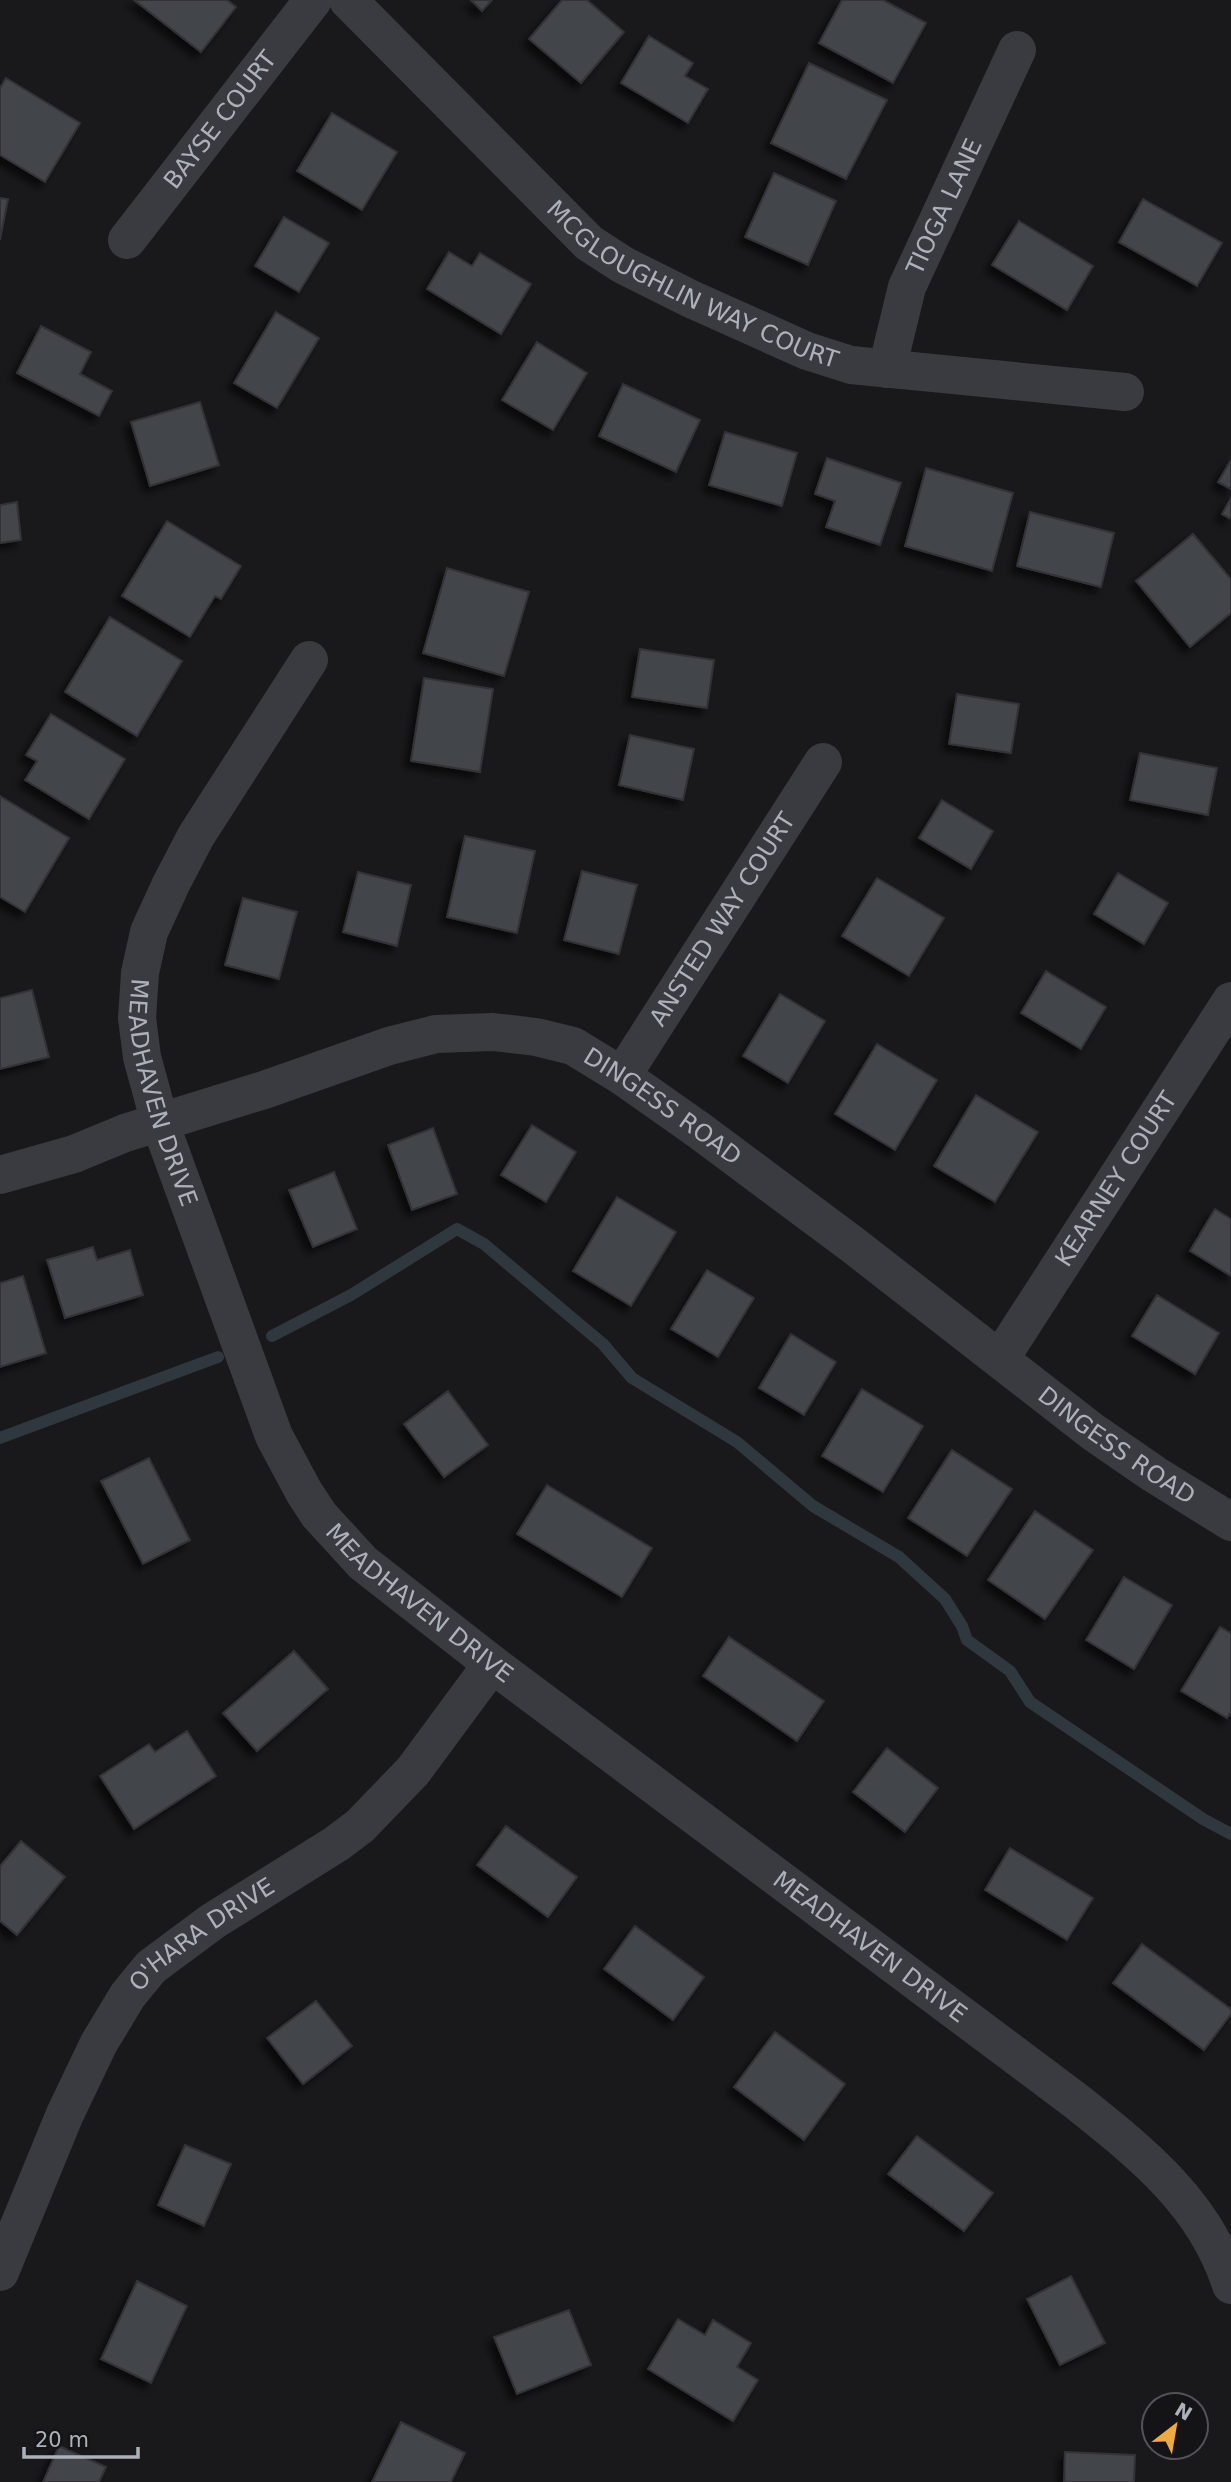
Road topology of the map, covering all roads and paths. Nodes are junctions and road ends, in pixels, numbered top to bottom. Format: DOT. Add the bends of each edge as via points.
graph roads {
  1 [pos="313,0"];
  2 [pos="348,0"];
  3 [pos="1017,50"];
  4 [pos="127,240"];
  5 [pos="887,369"];
  6 [pos="1125,392"];
  7 [pos="309,660"];
  8 [pos="823,762"];
  9 [pos="1231,1001"];
  10 [pos="622,1076"];
  11 [pos="160,1123"];
  12 [pos="0,1175"];
  13 [pos="1000,1359"];
  14 [pos="1231,1522"];
  15 [pos="492,1664"];
  16 [pos="0,2272"];
  17 [pos="1231,2285"];
  1 -- 4 [label="street, BAYSE COURT"];
  2 -- 5 [label="street, MCGLOUGHLIN WAY COURT" via="589,243 634,271 807,351 851,365"];
  3 -- 5 [label="street, TIOGA LANE" via="907,287"];
  5 -- 6 [label="street, MCGLOUGHLIN WAY COURT"];
  7 -- 11 [label="street, MEADHAVEN DRIVE" via="196,836 149,932 137,1018"];
  8 -- 10 [label="street, ANSTED WAY COURT"];
  9 -- 13 [label="street, KEARNEY COURT"];
  10 -- 11 [label="street, DINGESS ROAD" via="573,1046 536,1037 493,1032 436,1034"];
  10 -- 13 [label="street, DINGESS ROAD" via="700,1130"];
  11 -- 12 [label="street, DINGESS ROAD"];
  11 -- 15 [label="street, MEADHAVEN DRIVE" via="274,1436 304,1492 319,1516 363,1563"];
  13 -- 14 [label="street, DINGESS ROAD" via="1093,1432"];
  15 -- 16 [label="street, O'HARA DRIVE" via="413,1770 360,1826 213,1921 151,1967 128,1995 65,2114"];
  15 -- 17 [label="street, MEADHAVEN DRIVE" via="1141,2153 1176,2187 1203,2223"];
}
